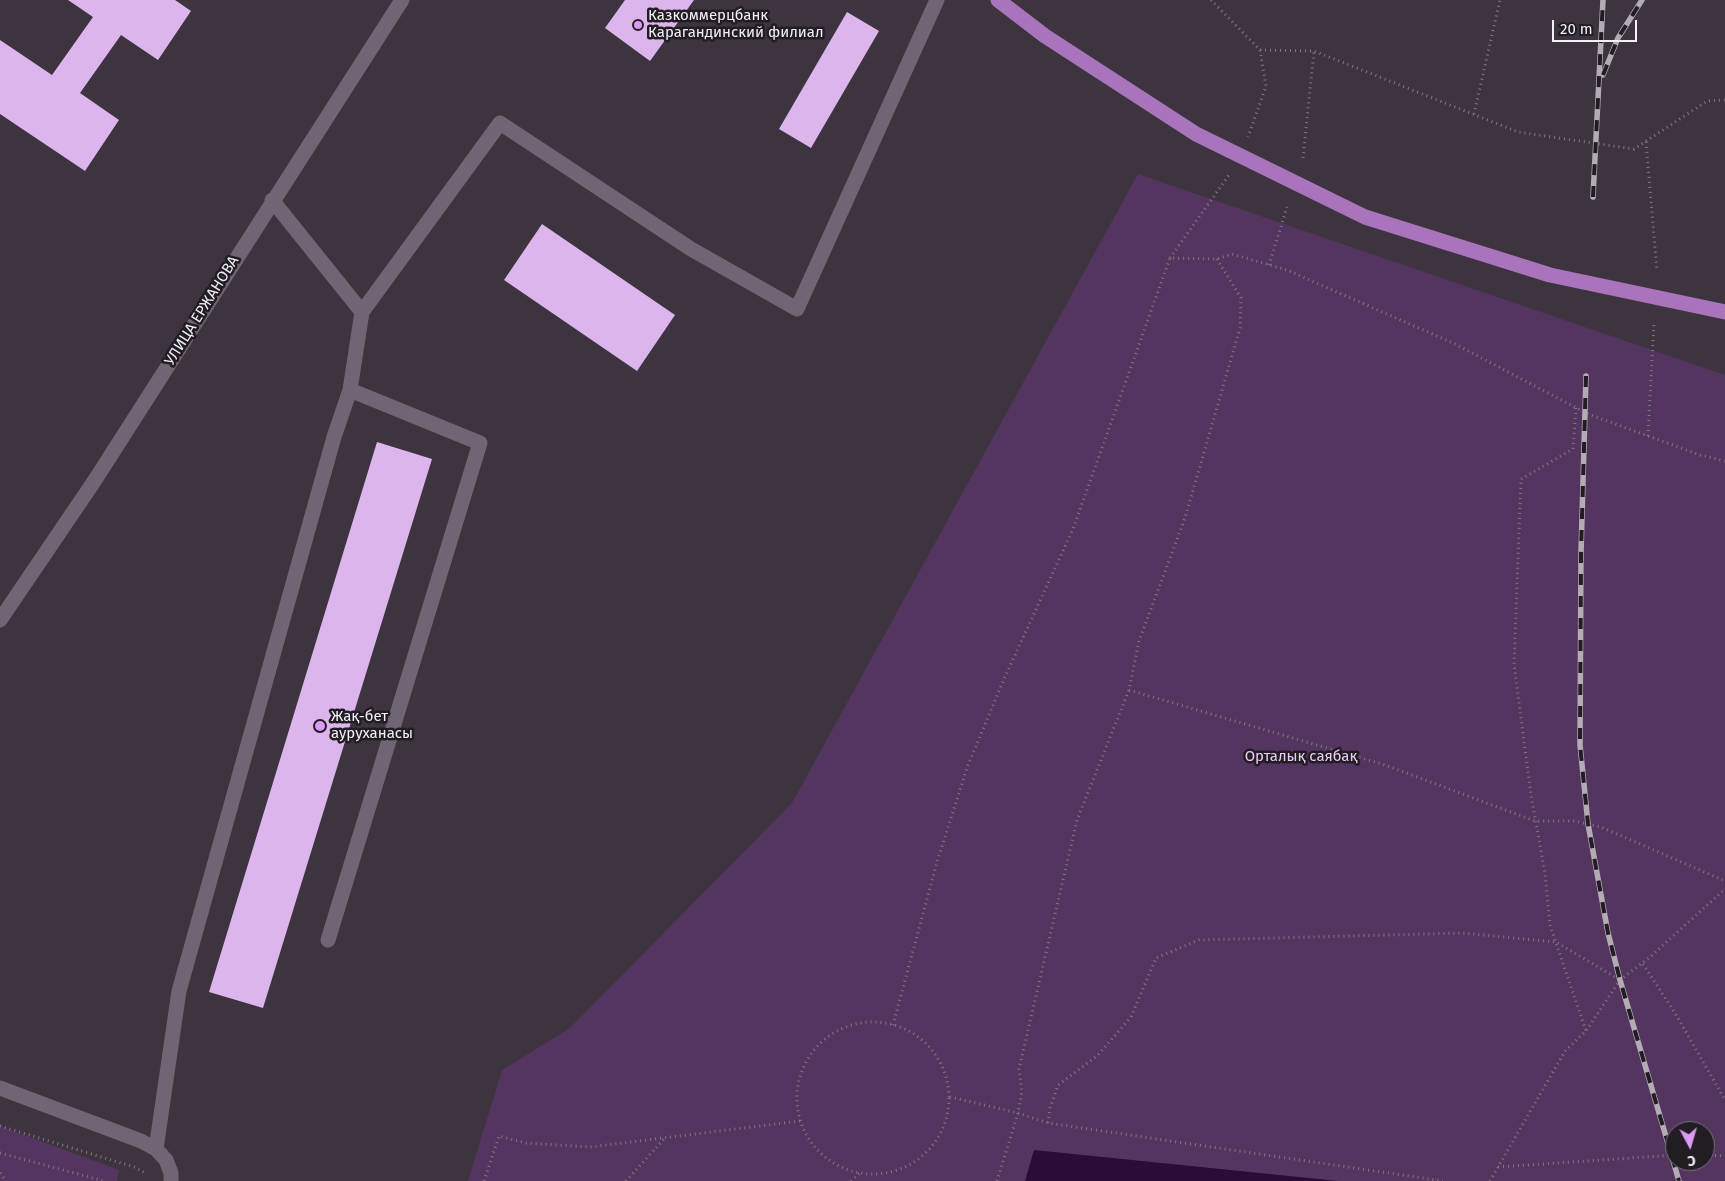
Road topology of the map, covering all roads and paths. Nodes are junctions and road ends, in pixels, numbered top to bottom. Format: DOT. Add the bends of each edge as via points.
graph roads {
  1 [pos="402,0"];
  2 [pos="937,0"];
  3 [pos="998,0"];
  4 [pos="1500,0"];
  5 [pos="1260,50"];
  6 [pos="1314,50"];
  7 [pos="1725,100"];
  8 [pos="1474,114"];
  9 [pos="1646,142"];
  10 [pos="1303,158"];
  11 [pos="272,200"];
  12 [pos="1287,207"];
  13 [pos="1217,259"];
  14 [pos="1268,265"];
  15 [pos="1656,271"];
  16 [pos="362,312"];
  17 [pos="1725,312"];
  18 [pos="1654,323"];
  19 [pos="350,390"];
  20 [pos="1576,408"];
  21 [pos="1648,436"];
  22 [pos="1725,461"];
  23 [pos="0,620"];
  24 [pos="1129,690"];
  25 [pos="1536,821"];
  26 [pos="1725,881"];
  27 [pos="1725,889"];
  28 [pos="328,940"];
  29 [pos="1556,942"];
  30 [pos="1643,964"];
  31 [pos="1620,980"];
  32 [pos="893,1025"];
  33 [pos="1586,1031"];
  34 [pos="0,1088"];
  35 [pos="950,1097"];
  36 [pos="1725,1100"];
  37 [pos="1018,1113"];
  38 [pos="800,1121"];
  39 [pos="1048,1123"];
  40 [pos="0,1126"];
  41 [pos="664,1139"];
  42 [pos="156,1150"];
  43 [pos="0,1153"];
  44 [pos="1665,1156"];
  45 [pos="1498,1167"];
  46 [pos="860,1172"];
  47 [pos="0,1173"];
  48 [pos="149,1176"];
  49 [pos="1428,1180"];
  50 [pos="6,1181"];
  51 [pos="104,1181"];
  52 [pos="171,1181"];
  53 [pos="484,1181"];
  54 [pos="626,1181"];
  55 [pos="850,1181"];
  56 [pos="997,1181"];
  57 [pos="1443,1181"];
  58 [pos="1490,1181"];
  1 -- 11 [label="street, УЛИЦА ЕРЖАНОВА"];
  2 -- 16 [label="street" via="797,309 692,249 500,123"];
  3 -- 17 [label="main road" via="1045,36 1196,134 1365,217 1550,275"];
  4 -- 8 [label="path"];
  5 -- 6 [label="path"];
  6 -- 8 [label="path"];
  6 -- 10 [label="path"];
  7 -- 9 [label="path" via="1708,101"];
  8 -- 9 [label="path" via="1518,132 1634,150"];
  9 -- 15 [label="path"];
  11 -- 16 [label="street"];
  11 -- 23 [label="street, УЛИЦА ЕРЖАНОВА" via="94,480"];
  12 -- 14 [label="path"];
  13 -- 14 [label="path" via="1232,254"];
  13 -- 24 [label="path" via="1241,298 1240,328 1186,518 1139,641"];
  13 -- 32 [label="path" via="1170,258 1073,529 968,765"];
  14 -- 20 [label="path" via="1287,270 1455,344"];
  16 -- 19 [label="street"];
  18 -- 21 [label="path"];
  19 -- 28 [label="street" via="480,443"];
  19 -- 42 [label="street" via="334,437 179,990"];
  20 -- 21 [label="path"];
  20 -- 25 [label="path" via="1573,449 1521,479 1514,664"];
  21 -- 22 [label="path"];
  24 -- 25 [label="path" via="1385,764"];
  24 -- 37 [label="path" via="1077,820 1020,1069 1022,1092"];
  25 -- 26 [label="path" via="1574,821 1601,827"];
  25 -- 29 [label="path" via="1550,925"];
  27 -- 30 [label="path"];
  29 -- 31 [label="path"];
  29 -- 33 [label="path"];
  29 -- 39 [label="path" via="1462,933 1199,940 1156,958 1131,1017 1098,1055 1058,1085"];
  30 -- 31 [label="path"];
  30 -- 36 [label="path"];
  31 -- 33 [label="path"];
  32 -- 35 [label="path" via="908,1031 933,1051 944,1073"];
  32 -- 38 [label="path" via="870,1023 847,1027 827,1038 811,1055 800,1076 797,1098"];
  33 -- 45 [label="path" via="1565,1051"];
  34 -- 42 [label="street"];
  35 -- 37 [label="path"];
  35 -- 46 [label="path" via="943,1128 936,1142 919,1160 897,1171"];
  37 -- 39 [label="path"];
  37 -- 56 [label="path"];
  38 -- 41 [label="path"];
  38 -- 46 [label="path" via="811,1143 828,1160"];
  39 -- 49 [label="path"];
  40 -- 48 [label="path" via="134,1167"];
  41 -- 53 [label="path" via="590,1147 526,1142 499,1136"];
  41 -- 54 [label="path"];
  42 -- 52 [label="street" via="166,1160"];
  43 -- 51 [label="path"];
  44 -- 45 [label="path"];
  45 -- 58 [label="path"];
  46 -- 55 [label="path"];
  47 -- 50 [label="path"];
  49 -- 57 [label="path"];
}
